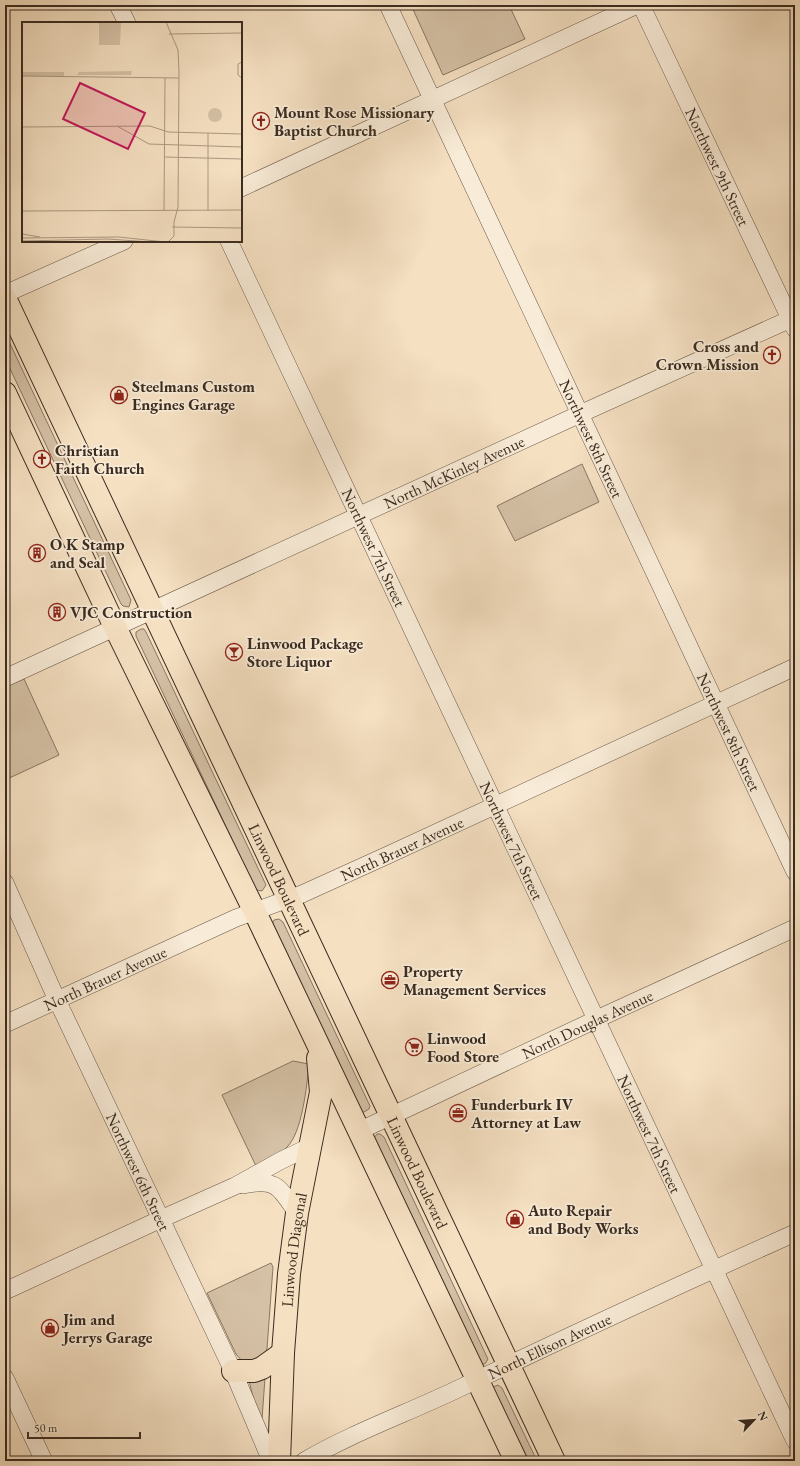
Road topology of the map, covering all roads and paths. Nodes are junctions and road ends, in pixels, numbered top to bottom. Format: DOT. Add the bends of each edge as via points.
graph roads {
  1 [pos="118,5"];
  2 [pos="388,5"];
  3 [pos="638,5"];
  4 [pos="641,5"];
  5 [pos="126,22"];
  6 [pos="433,99"];
  7 [pos="242,188"];
  8 [pos="122,242"];
  9 [pos="229,242"];
  10 [pos="5,294"];
  11 [pos="5,298"];
  12 [pos="793,321"];
  13 [pos="5,393"];
  14 [pos="580,414"];
  15 [pos="359,515"];
  16 [pos="152,610"];
  17 [pos="115,626"];
  18 [pos="795,667"];
  19 [pos="5,678"];
  20 [pos="716,703"];
  21 [pos="497,806"];
  22 [pos="795,872"];
  23 [pos="5,883"];
  24 [pos="289,899"];
  25 [pos="254,910"];
  26 [pos="795,928"];
  27 [pos="57,1000"];
  28 [pos="595,1020"];
  29 [pos="5,1024"];
  30 [pos="316,1041"];
  31 [pos="390,1115"];
  32 [pos="359,1131"];
  33 [pos="311,1146"];
  34 [pos="235,1186"];
  35 [pos="297,1213"];
  36 [pos="160,1218"];
  37 [pos="795,1233"];
  38 [pos="713,1269"];
  39 [pos="5,1292"];
  40 [pos="283,1353"];
  41 [pos="508,1365"];
  42 [pos="233,1371"];
  43 [pos="5,1378"];
  44 [pos="478,1380"];
  45 [pos="795,1441"];
  46 [pos="44,1461"];
  47 [pos="271,1461"];
  48 [pos="279,1461"];
  49 [pos="304,1461"];
  50 [pos="516,1461"];
  51 [pos="554,1461"];
  1 -- 5 [label="street"];
  2 -- 6 [label="street, Northwest 8th Street"];
  3 -- 6 [label="street"];
  4 -- 12 [label="street, Northwest 9th Street"];
  6 -- 7 [label="street"];
  6 -- 14 [label="street, Northwest 8th Street"];
  8 -- 10 [label="street"];
  9 -- 15 [label="street, Northwest 7th Street"];
  11 -- 16 [label="main road, Linwood Boulevard"];
  12 -- 14 [label="street, North McKinley Avenue"];
  13 -- 17 [label="main road"];
  14 -- 15 [label="street, North McKinley Avenue"];
  14 -- 20 [label="street, Northwest 8th Street"];
  15 -- 16 [label="street, North McKinley Avenue"];
  15 -- 21 [label="street, Northwest 7th Street"];
  16 -- 17 [label="street, North McKinley Avenue"];
  16 -- 24 [label="main road, Linwood Boulevard"];
  17 -- 19 [label="street, North McKinley Avenue"];
  17 -- 25 [label="main road"];
  18 -- 20 [label="street, North Brauer Avenue"];
  20 -- 21 [label="street, North Brauer Avenue"];
  20 -- 22 [label="street, Northwest 8th Street"];
  21 -- 24 [label="street, North Brauer Avenue"];
  21 -- 28 [label="street, Northwest 7th Street"];
  23 -- 27 [label="street, Northwest 6th Street"];
  24 -- 25 [label="street, North Brauer Avenue"];
  24 -- 31 [label="main road, Linwood Boulevard"];
  25 -- 27 [label="street, North Brauer Avenue"];
  25 -- 30 [label="main road"];
  26 -- 28 [label="street, North Douglas Avenue"];
  27 -- 29 [label="street, North Brauer Avenue"];
  27 -- 36 [label="street, Northwest 6th Street"];
  28 -- 31 [label="street, North Douglas Avenue"];
  28 -- 38 [label="street, Northwest 7th Street"];
  30 -- 32 [label="main road"];
  30 -- 33 [label="main road, Linwood Diagonal" via="321,1092"];
  31 -- 32 [label="street, North Douglas Avenue"];
  31 -- 41 [label="main road, Linwood Boulevard"];
  32 -- 44 [label="main road"];
  33 -- 34 [label="street"];
  33 -- 35 [label="main road, Linwood Diagonal"];
  34 -- 35 [label="street" via="271,1183 278,1187"];
  34 -- 36 [label="street"];
  35 -- 40 [label="main road, Linwood Diagonal"];
  36 -- 39 [label="street"];
  36 -- 42 [label="street, Northwest 6th Street"];
  37 -- 38 [label="street, North Ellison Avenue"];
  38 -- 41 [label="street, North Ellison Avenue"];
  38 -- 45 [label="street, Northwest 7th Street"];
  40 -- 42 [label="main road" via="254,1371"];
  40 -- 48 [label="main road, Linwood Diagonal"];
  41 -- 44 [label="street, North Ellison Avenue"];
  41 -- 51 [label="main road, Linwood Boulevard"];
  42 -- 47 [label="street, Northwest 6th Street"];
  43 -- 46 [label="street"];
  44 -- 49 [label="street, North Ellison Avenue" via="329,1447"];
  44 -- 50 [label="main road"];
}
